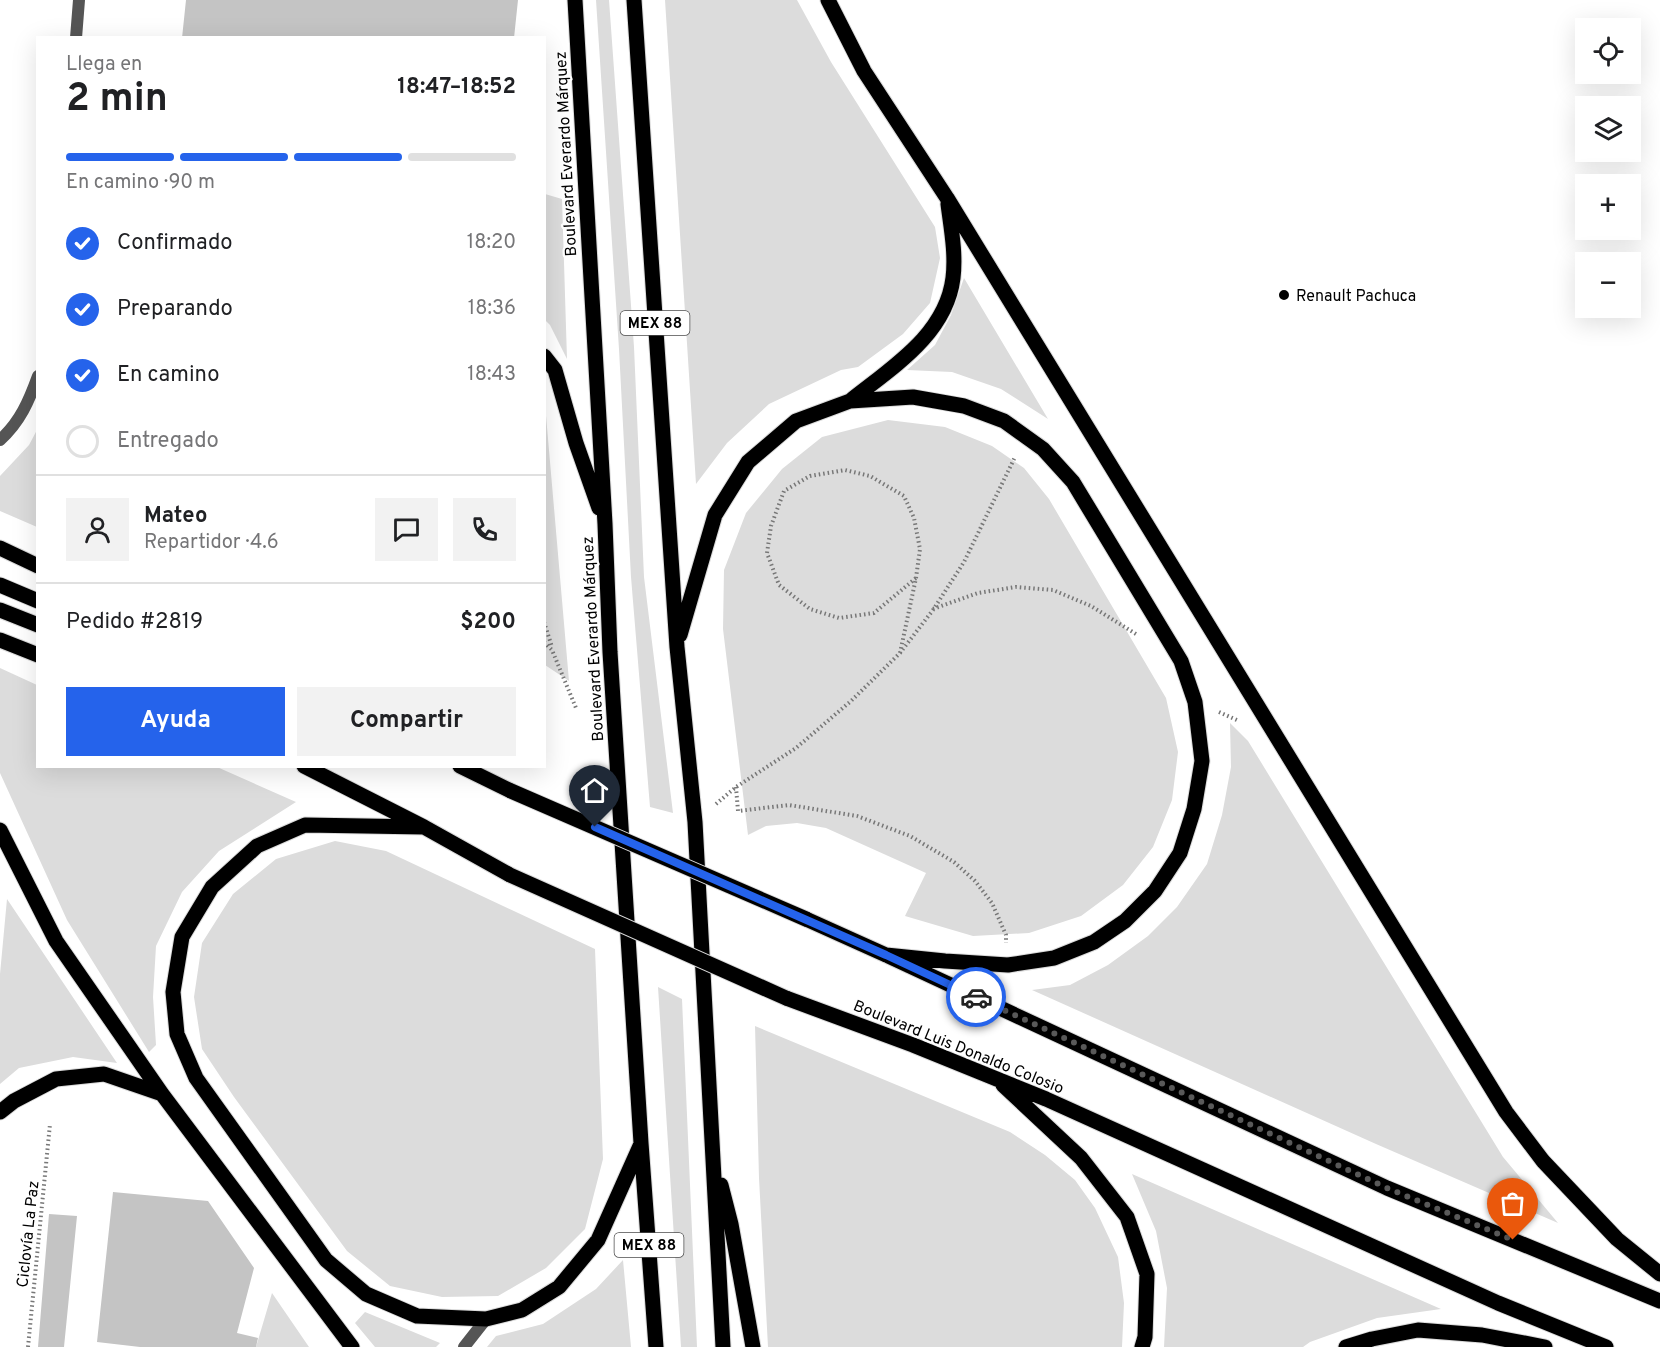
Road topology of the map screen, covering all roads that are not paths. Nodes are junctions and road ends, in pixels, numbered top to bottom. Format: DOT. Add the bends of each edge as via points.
graph roads {
  1 [pos="80,0"];
  2 [pos="575,0"];
  3 [pos="634,0"];
  4 [pos="828,0"];
  5 [pos="76,36"];
  6 [pos="947,198"];
  7 [pos="546,359"];
  8 [pos="36,381"];
  9 [pos="850,401"];
  10 [pos="0,440"];
  11 [pos="605,525"];
  12 [pos="0,548"];
  13 [pos="36,565"];
  14 [pos="0,585"];
  15 [pos="36,600"];
  16 [pos="0,610"];
  17 [pos="36,624"];
  18 [pos="0,640"];
  19 [pos="677,646"];
  20 [pos="36,654"];
  21 [pos="308,768"];
  22 [pos="464,768"];
  23 [pos="424,827"];
  24 [pos="0,830"];
  25 [pos="886,955"];
  26 [pos="996,1078"];
  27 [pos="162,1094"];
  28 [pos="0,1112"];
  29 [pos="641,1143"];
  30 [pos="712,1143"];
  31 [pos="1660,1274"];
  32 [pos="1660,1301"];
  33 [pos="486,1319"];
  34 [pos="352,1347"];
  35 [pos="464,1347"];
  36 [pos="656,1347"];
  37 [pos="723,1347"];
  38 [pos="753,1347"];
  39 [pos="1142,1347"];
  40 [pos="1346,1347"];
  41 [pos="1545,1347"];
  42 [pos="1606,1347"];
  1 -- 5 [label="street"];
  2 -- 11 [label="main road, Boulevard Everardo Márquez / MEX 88"];
  3 -- 19 [label="main road, MEX 88"];
  4 -- 6 [label="main road" via="864,71"];
  6 -- 9 [label="main road" via="953,242 948,301 922,342"];
  6 -- 31 [label="main road" via="1506,1112 1543,1161 1617,1239"];
  7 -- 11 [label="main road" via="555,370"];
  8 -- 10 [label="street" via="13,428"];
  9 -- 19 [label="main road" via="796,421 748,462 715,515"];
  9 -- 25 [label="main road" via="913,397 964,405 1004,421 1043,449 1073,482 1181,661 1195,702 1203,761 1180,853 1155,891 1125,921 1094,942 1054,958 1008,965"];
  11 -- 29 [label="main road, Boulevard Everardo Márquez / MEX 88"];
  12 -- 13 [label="main road"];
  14 -- 15 [label="main road"];
  16 -- 17 [label="main road"];
  18 -- 20 [label="main road"];
  19 -- 30 [label="main road, MEX 88" via="695,822"];
  21 -- 23 [label="main road, Boulevard Luis Donaldo Colosio"];
  22 -- 25 [label="main road, bridge"];
  23 -- 26 [label="main road, Boulevard Luis Donaldo Colosio, bridge" via="510,875 786,998"];
  23 -- 33 [label="main road" via="305,825 257,846 212,886 182,937 173,992 177,1034 196,1078 326,1260 366,1294 417,1316"];
  24 -- 27 [label="main road" via="56,941"];
  25 -- 32 [label="main road" via="1387,1188"];
  26 -- 39 [label="main road" via="1081,1158 1127,1217 1147,1274"];
  26 -- 42 [label="main road, Boulevard Luis Donaldo Colosio" via="1498,1303"];
  27 -- 28 [label="main road" via="104,1074 56,1079"];
  27 -- 34 [label="main road"];
  29 -- 33 [label="main road" via="598,1240 559,1287 522,1310"];
  29 -- 36 [label="main road, Boulevard Everardo Márquez / MEX 88"];
  30 -- 37 [label="main road, MEX 88"];
  30 -- 38 [label="main road"];
  33 -- 35 [label="street"];
  40 -- 41 [label="main road" via="1418,1330 1482,1335"];
}
